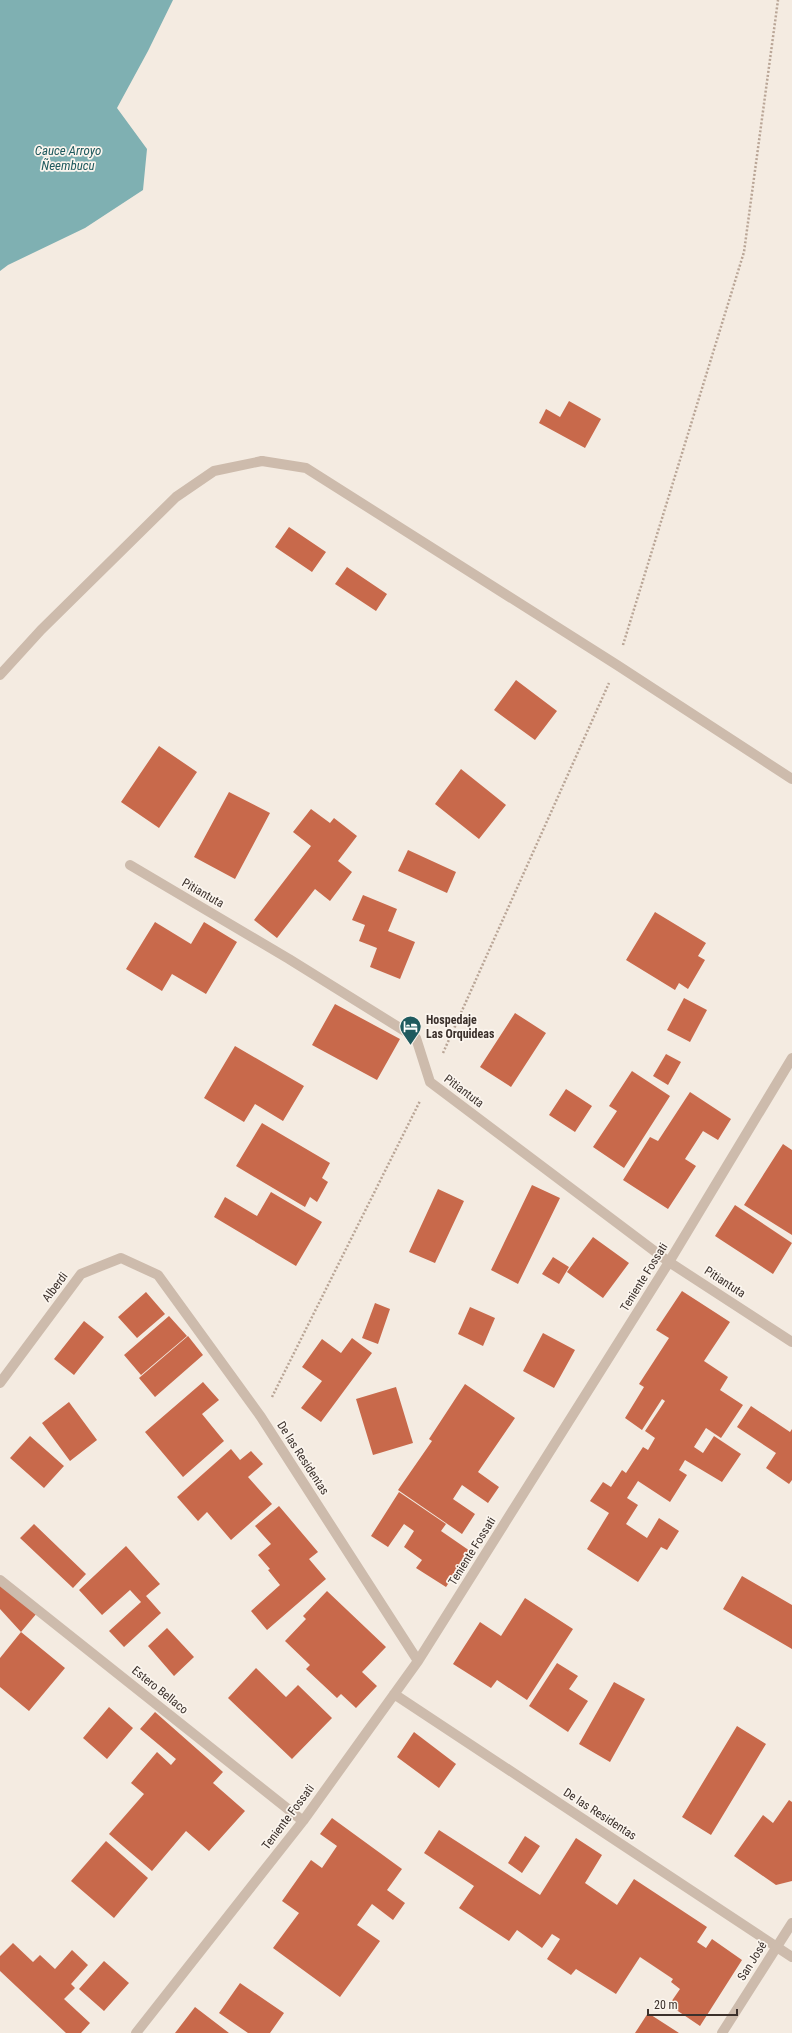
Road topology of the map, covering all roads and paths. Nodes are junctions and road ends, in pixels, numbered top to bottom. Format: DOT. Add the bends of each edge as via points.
graph roads {
  1 [pos="778,0"];
  2 [pos="617,665"];
  3 [pos="0,675"];
  4 [pos="792,779"];
  5 [pos="130,865"];
  6 [pos="792,1058"];
  7 [pos="430,1082"];
  8 [pos="669,1262"];
  9 [pos="158,1275"];
  10 [pos="792,1342"];
  11 [pos="0,1383"];
  12 [pos="262,1417"];
  13 [pos="0,1580"];
  14 [pos="418,1661"];
  15 [pos="394,1694"];
  16 [pos="303,1821"];
  17 [pos="792,1923"];
  18 [pos="776,1946"];
  19 [pos="792,1957"];
  20 [pos="136,2033"];
  21 [pos="722,2033"];
  1 -- 2 [label="path" via="744,252"];
  2 -- 3 [label="street" via="306,468 262,461 214,471 176,497 41,630"];
  2 -- 4 [label="street"];
  2 -- 7 [label="path"];
  5 -- 7 [label="street, Pitiantuta" via="416,1038"];
  6 -- 8 [label="street, Teniente Fossati"];
  7 -- 8 [label="street, Pitiantuta"];
  7 -- 12 [label="path"];
  8 -- 10 [label="street, Pitiantuta"];
  8 -- 14 [label="street, Teniente Fossati"];
  9 -- 11 [label="street, Alberdi" via="121,1258 81,1274"];
  9 -- 12 [label="street, De las Residentas"];
  12 -- 14 [label="street, De las Residentas"];
  13 -- 16 [label="street, Estero Bellaco"];
  14 -- 15 [label="street, Teniente Fossati"];
  15 -- 16 [label="street, Teniente Fossati"];
  15 -- 18 [label="street, De las Residentas"];
  16 -- 20 [label="street, Teniente Fossati"];
  17 -- 18 [label="street, San José"];
  18 -- 19 [label="street, De las Residentas"];
  18 -- 21 [label="street, San José"];
}
